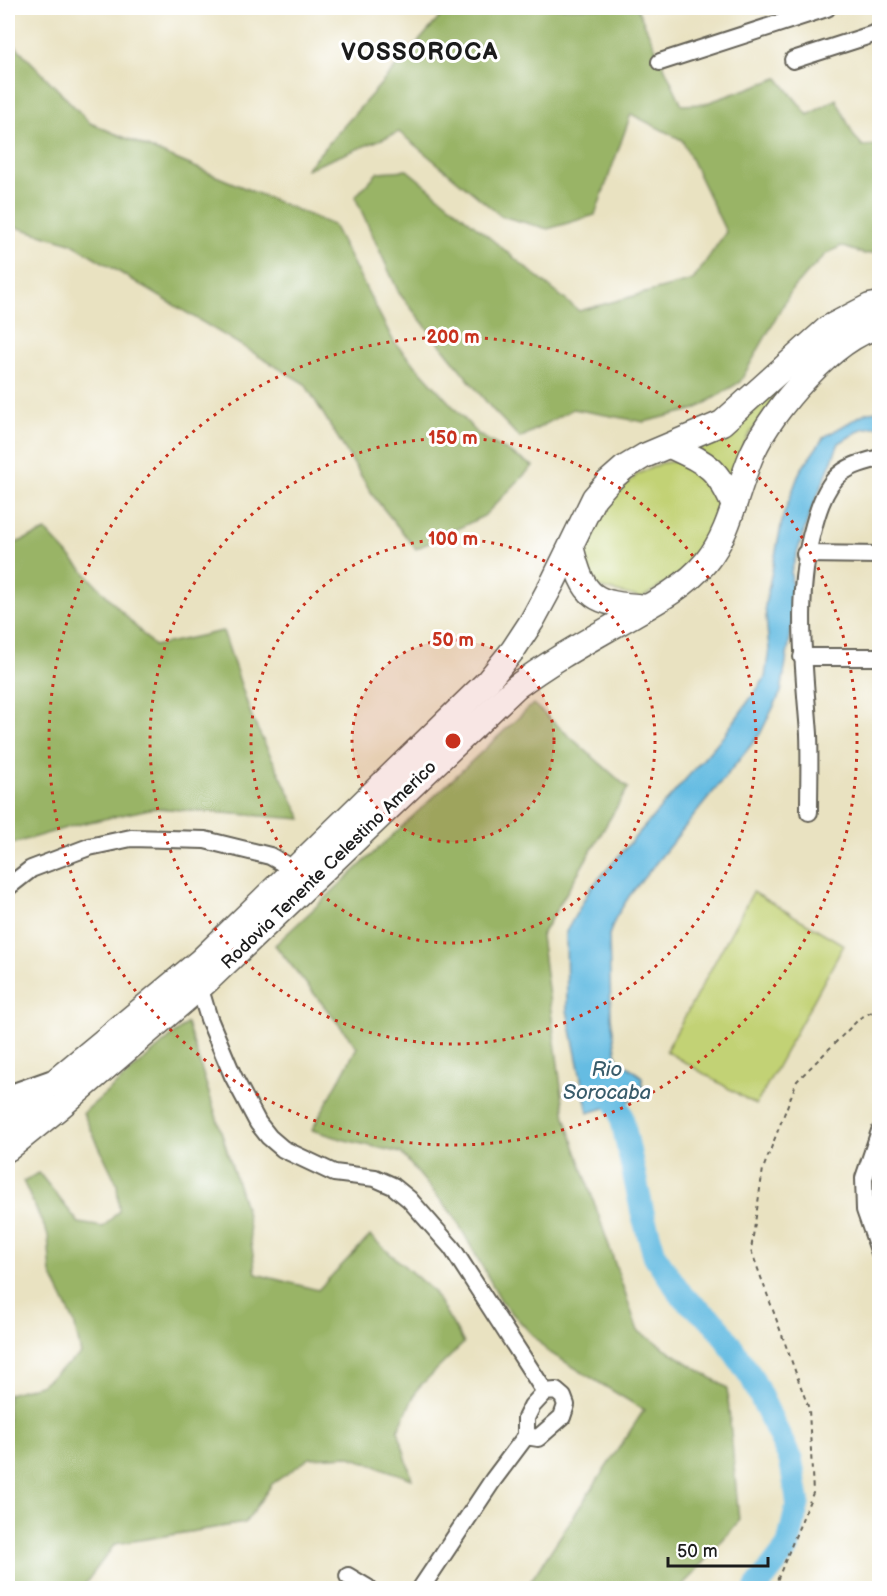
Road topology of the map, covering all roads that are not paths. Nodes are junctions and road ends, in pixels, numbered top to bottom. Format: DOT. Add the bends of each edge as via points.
graph roads {
  1 [pos="826,8"];
  2 [pos="879,32"];
  3 [pos="793,60"];
  4 [pos="660,62"];
  5 [pos="879,304"];
  6 [pos="879,326"];
  7 [pos="670,446"];
  8 [pos="879,458"];
  9 [pos="734,506"];
  10 [pos="572,546"];
  11 [pos="805,554"];
  12 [pos="879,555"];
  13 [pos="647,607"];
  14 [pos="802,657"];
  15 [pos="879,657"];
  16 [pos="809,812"];
  17 [pos="295,870"];
  18 [pos="8,887"];
  19 [pos="200,989"];
  20 [pos="65,1074"];
  21 [pos="8,1094"];
  22 [pos="8,1120"];
  23 [pos="879,1131"];
  24 [pos="8,1149"];
  25 [pos="879,1254"];
  26 [pos="545,1392"];
  27 [pos="526,1436"];
  28 [pos="348,1576"];
  29 [pos="368,1588"];
  30 [pos="421,1588"];
  1 -- 4 [label="street"];
  2 -- 3 [label="street"];
  5 -- 7 [label="highway, Rodovia Tenente Celestino Americo" via="828,328 722,423"];
  6 -- 9 [label="highway, Rodovia Tenente Celestino Americo" via="852,338 824,360 791,395 753,453"];
  7 -- 9 [label="highway" via="712,468"];
  7 -- 10 [label="highway, Rodovia Tenente Celestino Americo" via="644,456 608,482 594,498"];
  8 -- 11 [label="street" via="856,464 835,479 819,508"];
  9 -- 13 [label="highway, Rodovia Tenente Celestino Americo" via="707,561 688,581"];
  10 -- 13 [label="highway" via="578,575 597,598 614,605"];
  10 -- 17 [label="highway, Rodovia Tenente Celestino Americo" via="532,621 488,681"];
  11 -- 12 [label="street"];
  11 -- 14 [label="street"];
  13 -- 19 [label="highway, Rodovia Tenente Celestino Americo" via="516,687"];
  14 -- 15 [label="street"];
  14 -- 16 [label="street" via="809,738"];
  17 -- 18 [label="street" via="270,856 205,840 131,838 89,847 31,869"];
  17 -- 20 [label="highway, Rodovia Tenente Celestino Americo" via="200,961"];
  19 -- 24 [label="highway, Rodovia Tenente Celestino Americo"];
  19 -- 26 [label="street" via="233,1076 269,1137 283,1149 334,1173 375,1178 409,1199 452,1248"];
  20 -- 21 [label="street"];
  20 -- 22 [label="highway, Rodovia Tenente Celestino Americo"];
  23 -- 25 [label="street" via="864,1178 865,1210"];
  26 -- 27 [label="street" via="526,1418"];
  26 -- 27 [label="street" via="556,1390 563,1397 566,1405 562,1417 538,1438"];
  27 -- 30 [label="street"];
  28 -- 29 [label="street"];
}
